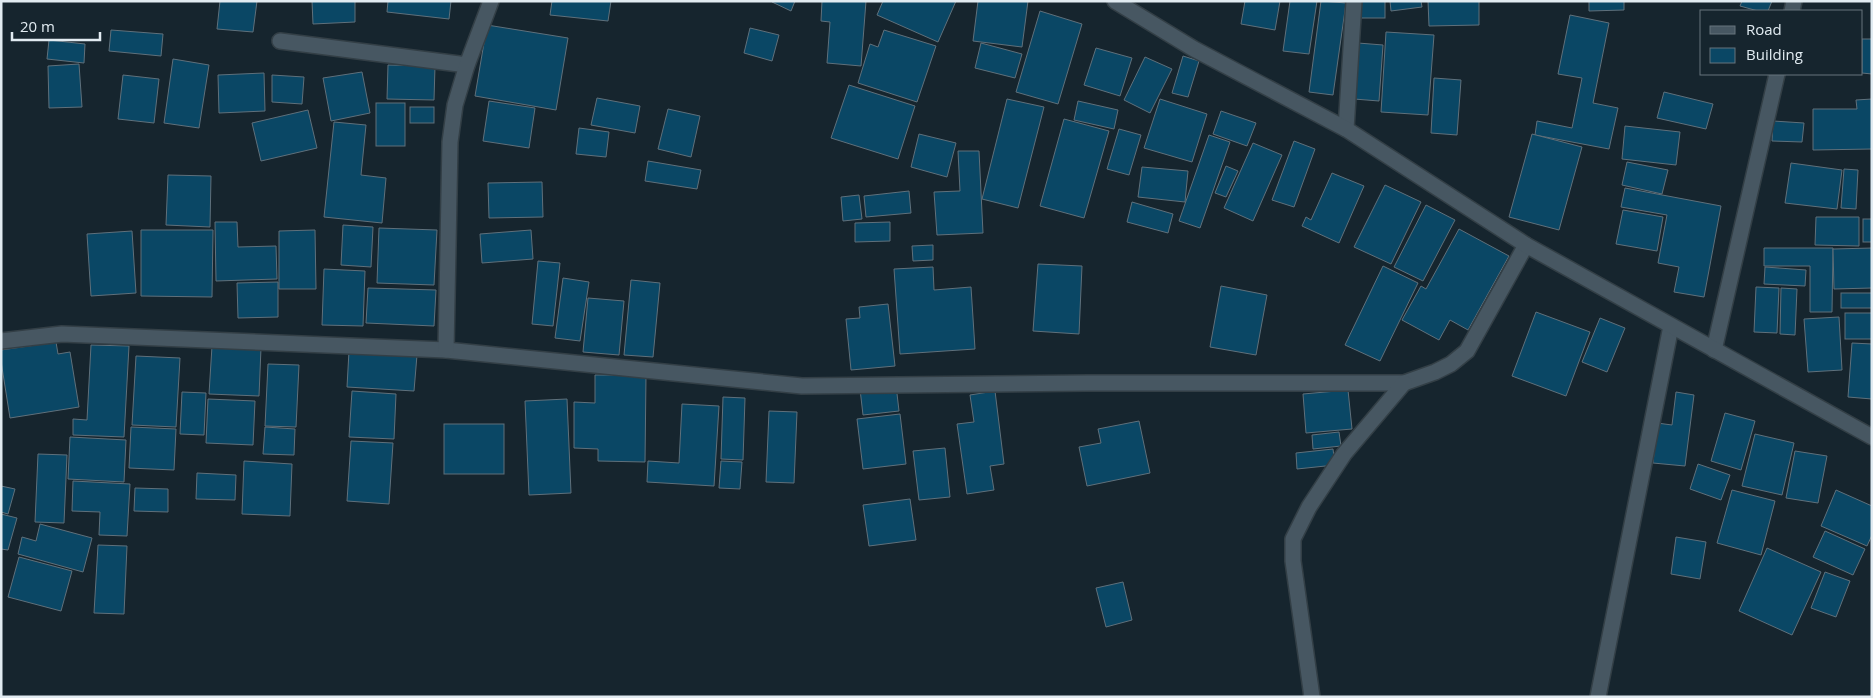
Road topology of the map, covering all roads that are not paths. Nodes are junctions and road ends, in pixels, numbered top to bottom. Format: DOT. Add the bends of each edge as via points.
graph roads {
  1 [pos="491,1"];
  2 [pos="1115,1"];
  3 [pos="1354,1"];
  4 [pos="280,41"];
  5 [pos="466,65"];
  6 [pos="1777,75"];
  7 [pos="1346,129"];
  8 [pos="1526,245"];
  9 [pos="1671,326"];
  10 [pos="1,340"];
  11 [pos="446,350"];
  12 [pos="1714,350"];
  13 [pos="1404,383"];
  14 [pos="1872,437"];
  15 [pos="1312,697"];
  16 [pos="1598,697"];
  1 -- 5 [label="street"];
  2 -- 7 [label="street" via="1194,49"];
  3 -- 7 [label="street"];
  4 -- 5 [label="street"];
  5 -- 11 [label="street" via="455,105 450,142"];
  6 -- 12 [label="street"];
  7 -- 8 [label="street"];
  8 -- 9 [label="street"];
  8 -- 13 [label="street" via="1467,351 1443,368"];
  9 -- 12 [label="street"];
  9 -- 16 [label="street"];
  10 -- 11 [label="street" via="62,334"];
  11 -- 13 [label="street" via="802,386"];
  12 -- 14 [label="street"];
  13 -- 15 [label="street" via="1344,454 1309,507 1293,539 1293,561"];
}
